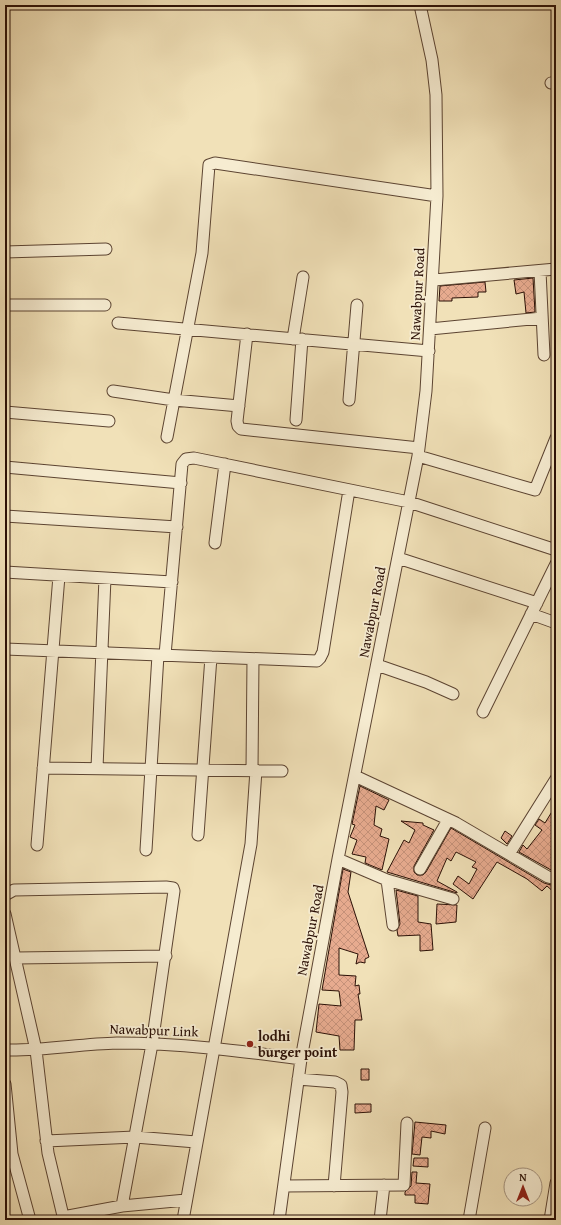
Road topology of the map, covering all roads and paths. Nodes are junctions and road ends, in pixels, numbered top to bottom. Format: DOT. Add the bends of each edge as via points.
graph roads {
  1 [pos="420,5"];
  2 [pos="437,196"];
  3 [pos="106,249"];
  4 [pos="5,252"];
  5 [pos="556,269"];
  6 [pos="540,270"];
  7 [pos="303,277"];
  8 [pos="434,280"];
  9 [pos="5,305"];
  10 [pos="105,305"];
  11 [pos="357,305"];
  12 [pos="542,318"];
  13 [pos="118,323"];
  14 [pos="188,329"];
  15 [pos="430,329"];
  16 [pos="247,334"];
  17 [pos="298,339"];
  18 [pos="354,344"];
  19 [pos="429,351"];
  20 [pos="544,355"];
  21 [pos="113,391"];
  22 [pos="174,400"];
  23 [pos="348,400"];
  24 [pos="239,406"];
  25 [pos="5,412"];
  26 [pos="296,420"];
  27 [pos="109,421"];
  28 [pos="167,437"];
  29 [pos="556,438"];
  30 [pos="419,452"];
  31 [pos="225,464"];
  32 [pos="5,466"];
  33 [pos="181,483"];
  34 [pos="349,490"];
  35 [pos="409,502"];
  36 [pos="5,516"];
  37 [pos="177,527"];
  38 [pos="215,543"];
  39 [pos="556,550"];
  40 [pos="398,558"];
  41 [pos="556,564"];
  42 [pos="5,572"];
  43 [pos="59,576"];
  44 [pos="105,578"];
  45 [pos="172,582"];
  46 [pos="537,603"];
  47 [pos="531,614"];
  48 [pos="556,623"];
  49 [pos="5,649"];
  50 [pos="52,651"];
  51 [pos="102,653"];
  52 [pos="162,655"];
  53 [pos="211,657"];
  54 [pos="254,659"];
  55 [pos="376,665"];
  56 [pos="453,694"];
  57 [pos="483,712"];
  58 [pos="43,768"];
  59 [pos="97,768"];
  60 [pos="151,769"];
  61 [pos="203,770"];
  62 [pos="254,770"];
  63 [pos="282,770"];
  64 [pos="355,776"];
  65 [pos="556,779"];
  66 [pos="448,820"];
  67 [pos="198,835"];
  68 [pos="37,845"];
  69 [pos="146,850"];
  70 [pos="509,854"];
  71 [pos="338,859"];
  72 [pos="420,869"];
  73 [pos="556,875"];
  74 [pos="387,880"];
  75 [pos="5,895"];
  76 [pos="453,899"];
  77 [pos="5,914"];
  78 [pos="393,925"];
  79 [pos="166,956"];
  80 [pos="16,958"];
  81 [pos="152,1044"];
  82 [pos="213,1048"];
  83 [pos="5,1050"];
  84 [pos="36,1050"];
  85 [pos="301,1059"];
  86 [pos="298,1079"];
  87 [pos="5,1084"];
  88 [pos="407,1123"];
  89 [pos="485,1128"];
  90 [pos="135,1137"];
  91 [pos="46,1141"];
  92 [pos="196,1142"];
  93 [pos="9,1155"];
  94 [pos="556,1183"];
  95 [pos="384,1185"];
  96 [pos="284,1186"];
  97 [pos="334,1186"];
  98 [pos="186,1200"];
  99 [pos="122,1206"];
  100 [pos="64,1219"];
  101 [pos="30,1220"];
  102 [pos="183,1220"];
  103 [pos="279,1220"];
  104 [pos="380,1220"];
  105 [pos="469,1220"];
  106 [pos="550,1220"];
  1 -- 2 [label="street, Nawabpur Road" via="432,60 436,95"];
  2 -- 8 [label="street, Nawabpur Road"];
  2 -- 14 [label="street" via="212,163 207,168 202,253"];
  3 -- 4 [label="street"];
  5 -- 6 [label="street"];
  6 -- 8 [label="street"];
  6 -- 12 [label="street"];
  7 -- 17 [label="street"];
  8 -- 15 [label="street, Nawabpur Road"];
  9 -- 10 [label="street"];
  11 -- 18 [label="street"];
  12 -- 15 [label="street"];
  12 -- 20 [label="street"];
  13 -- 14 [label="street"];
  14 -- 16 [label="street"];
  14 -- 22 [label="street"];
  15 -- 19 [label="street, Nawabpur Road"];
  16 -- 17 [label="street"];
  16 -- 24 [label="street"];
  17 -- 18 [label="street"];
  17 -- 26 [label="street"];
  18 -- 19 [label="street"];
  18 -- 23 [label="street"];
  19 -- 30 [label="street, Nawabpur Road"];
  21 -- 22 [label="street"];
  22 -- 24 [label="street"];
  22 -- 28 [label="street"];
  24 -- 30 [label="street" via="237,421 241,430"];
  25 -- 27 [label="street"];
  29 -- 30 [label="street" via="535,490"];
  30 -- 35 [label="street, Nawabpur Road"];
  31 -- 33 [label="street" via="186,458 182,464"];
  31 -- 34 [label="street"];
  31 -- 38 [label="street"];
  32 -- 33 [label="street"];
  33 -- 37 [label="street"];
  34 -- 35 [label="street"];
  34 -- 54 [label="street" via="320,658 316,661"];
  35 -- 39 [label="street"];
  35 -- 40 [label="street, Nawabpur Road"];
  36 -- 37 [label="street"];
  37 -- 45 [label="street"];
  40 -- 46 [label="street"];
  40 -- 55 [label="street, Nawabpur Road"];
  41 -- 46 [label="street"];
  42 -- 43 [label="street"];
  43 -- 44 [label="street"];
  43 -- 50 [label="street"];
  44 -- 45 [label="street"];
  44 -- 51 [label="street"];
  45 -- 52 [label="street"];
  46 -- 47 [label="street"];
  47 -- 48 [label="street"];
  47 -- 57 [label="street"];
  49 -- 50 [label="street"];
  50 -- 51 [label="street"];
  50 -- 58 [label="street"];
  51 -- 52 [label="street"];
  51 -- 59 [label="street"];
  52 -- 53 [label="street"];
  52 -- 60 [label="street"];
  53 -- 54 [label="street"];
  53 -- 61 [label="street"];
  54 -- 62 [label="street"];
  55 -- 56 [label="street"];
  55 -- 64 [label="street, Nawabpur Road"];
  58 -- 59 [label="street"];
  58 -- 68 [label="street"];
  59 -- 60 [label="street"];
  60 -- 61 [label="street"];
  60 -- 69 [label="street"];
  61 -- 62 [label="street"];
  61 -- 67 [label="street"];
  62 -- 63 [label="street"];
  62 -- 82 [label="street" via="251,844"];
  64 -- 66 [label="street"];
  64 -- 71 [label="street, Nawabpur Road"];
  65 -- 70 [label="street"];
  66 -- 70 [label="street"];
  66 -- 72 [label="street"];
  70 -- 73 [label="street" via="548,878"];
  71 -- 74 [label="street"];
  71 -- 85 [label="street, Nawabpur Road"];
  74 -- 76 [label="street"];
  74 -- 78 [label="street"];
  75 -- 79 [label="street" via="14,890 173,888 175,894"];
  77 -- 80 [label="street"];
  79 -- 80 [label="street"];
  79 -- 81 [label="street"];
  80 -- 84 [label="street"];
  81 -- 82 [label="street, Nawabpur Link"];
  81 -- 84 [label="street, Nawabpur Link" via="86,1044"];
  81 -- 90 [label="street"];
  82 -- 85 [label="street, Nawabpur Link"];
  82 -- 92 [label="street"];
  83 -- 84 [label="street, Nawabpur Link"];
  84 -- 91 [label="street"];
  85 -- 86 [label="street, Nawabpur Road"];
  86 -- 96 [label="street, Nawabpur Road"];
  86 -- 97 [label="street" via="335,1082 341,1085"];
  87 -- 93 [label="street"];
  88 -- 95 [label="street" via="405,1184"];
  89 -- 105 [label="street"];
  90 -- 91 [label="street"];
  90 -- 92 [label="street"];
  90 -- 99 [label="street"];
  91 -- 100 [label="street"];
  92 -- 98 [label="street"];
  93 -- 101 [label="street"];
  94 -- 106 [label="street"];
  95 -- 97 [label="street"];
  95 -- 104 [label="street"];
  96 -- 97 [label="street"];
  96 -- 103 [label="street, Nawabpur Road"];
  98 -- 99 [label="street"];
  98 -- 102 [label="street"];
  99 -- 100 [label="street"];
}
